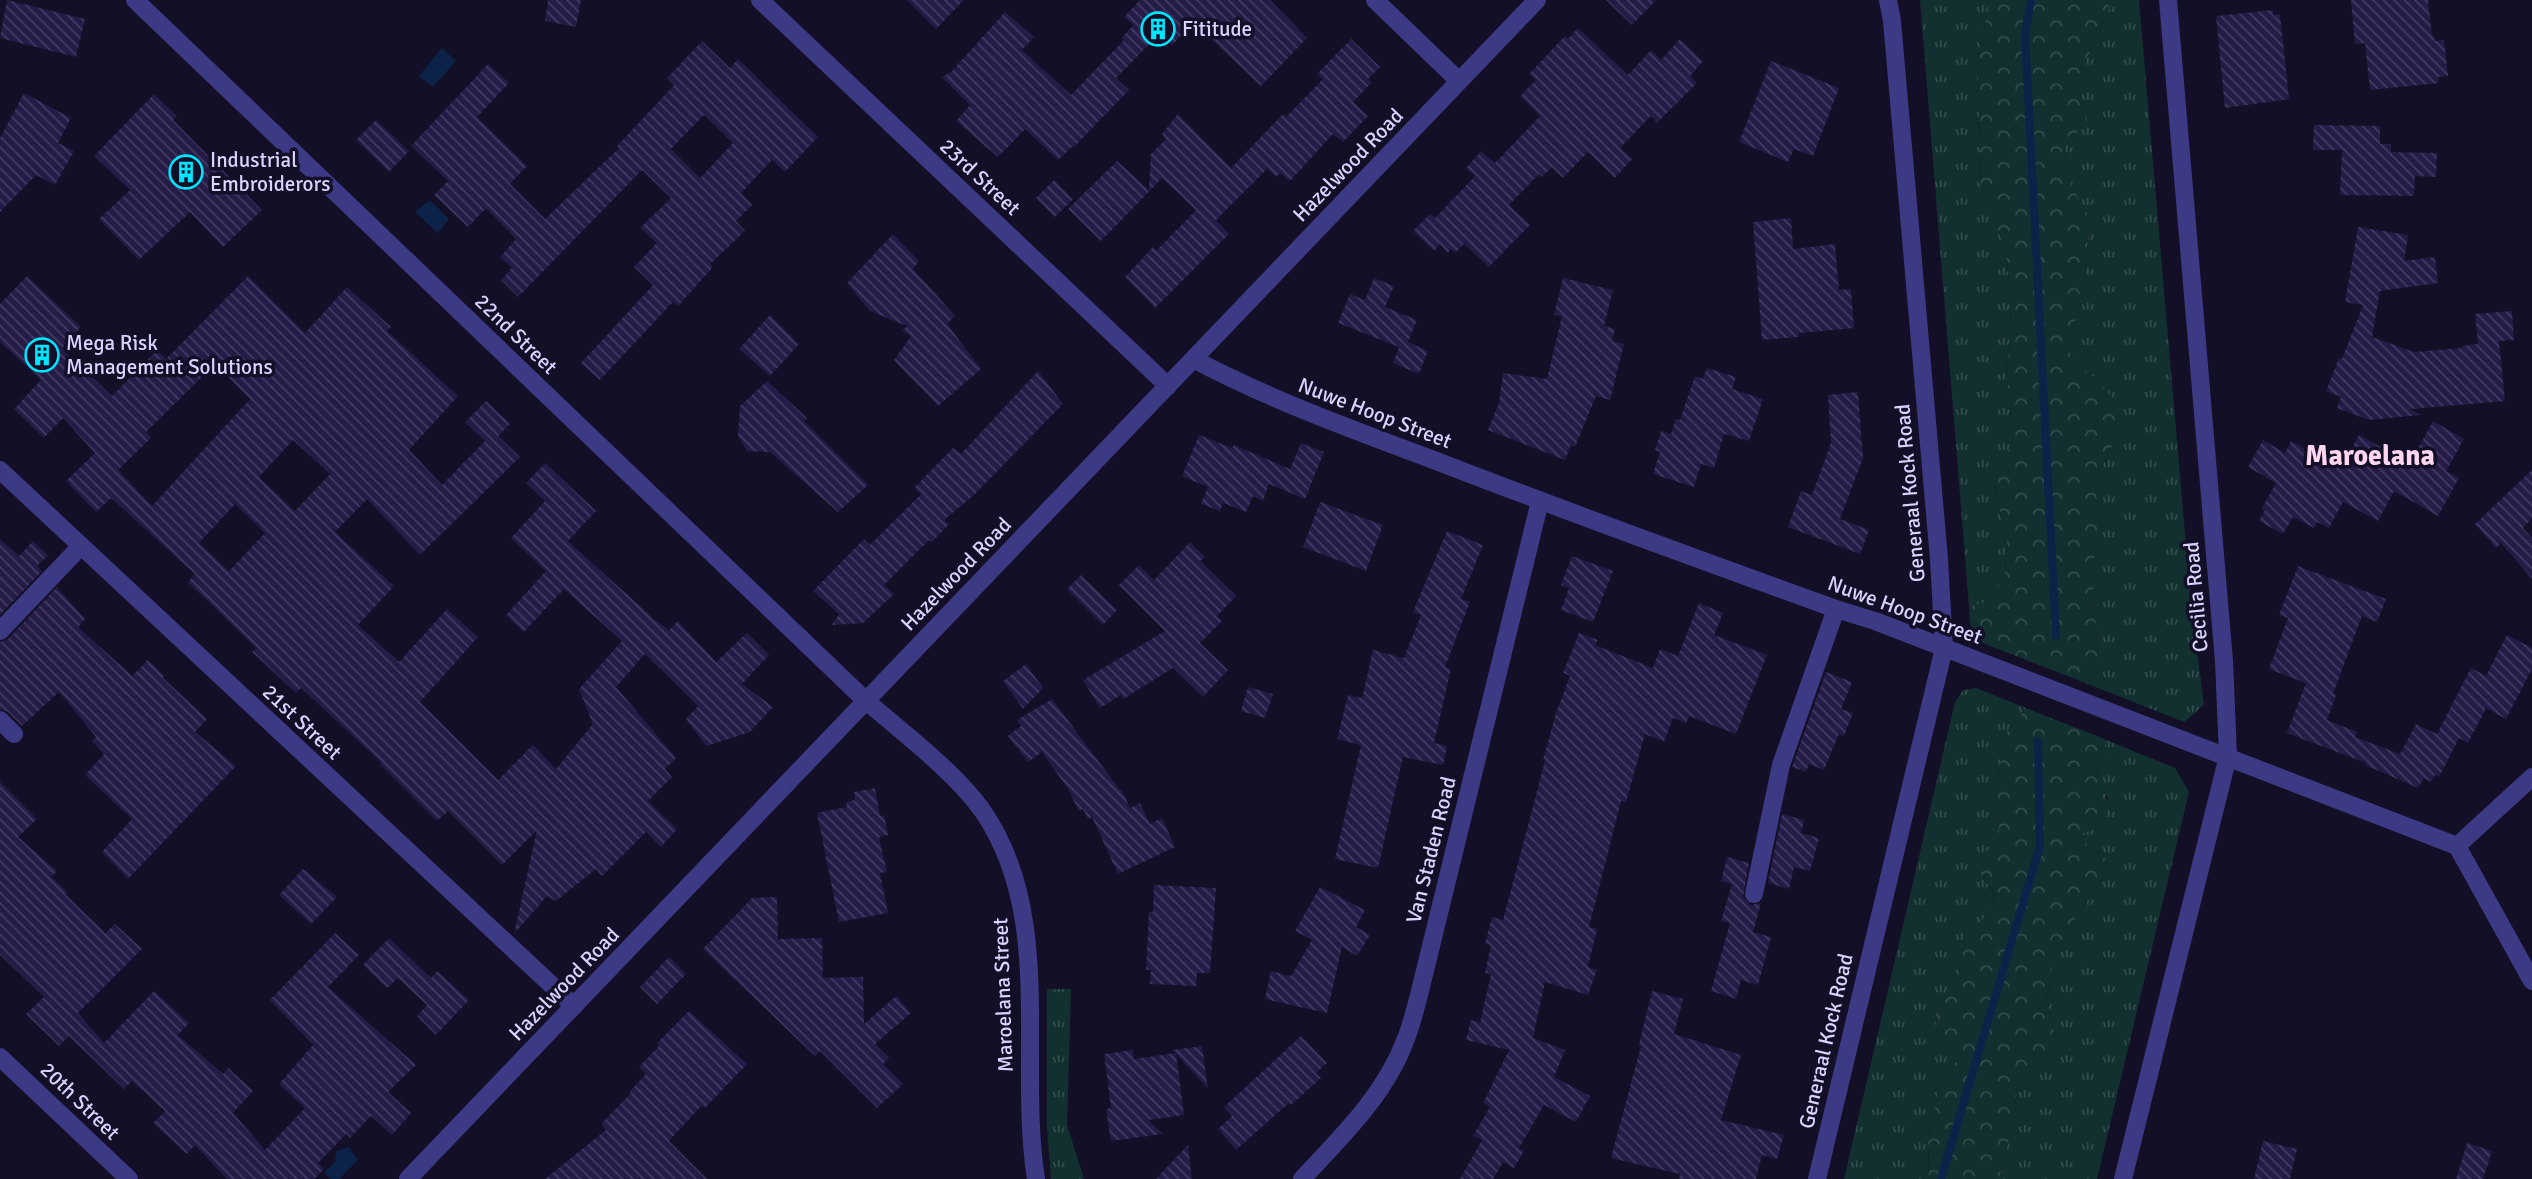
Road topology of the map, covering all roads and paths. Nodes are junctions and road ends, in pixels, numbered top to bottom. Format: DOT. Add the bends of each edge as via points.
graph roads {
  1 [pos="135,0"];
  2 [pos="760,0"];
  3 [pos="1375,0"];
  4 [pos="1537,0"];
  5 [pos="1888,0"];
  6 [pos="2168,0"];
  7 [pos="1459,81"];
  8 [pos="1195,360"];
  9 [pos="1168,386"];
  10 [pos="0,470"];
  11 [pos="1540,501"];
  12 [pos="80,547"];
  13 [pos="1836,609"];
  14 [pos="0,631"];
  15 [pos="1944,648"];
  16 [pos="865,700"];
  17 [pos="0,720"];
  18 [pos="14,734"];
  19 [pos="2228,756"];
  20 [pos="2532,778"];
  21 [pos="2457,846"];
  22 [pos="1754,894"];
  23 [pos="2532,981"];
  24 [pos="574,1006"];
  25 [pos="0,1057"];
  26 [pos="129,1179"];
  27 [pos="408,1179"];
  28 [pos="1036,1179"];
  29 [pos="1302,1179"];
  30 [pos="1817,1179"];
  31 [pos="2123,1179"];
  1 -- 16 [label="street, 22nd Street"];
  2 -- 9 [label="street, 23rd Street"];
  3 -- 7 [label="street"];
  4 -- 7 [label="street, Hazelwood Road"];
  5 -- 15 [label="street, Generaal Kock Road"];
  6 -- 19 [label="street, Cecilia Road" via="2224,661"];
  7 -- 8 [label="street, Hazelwood Road"];
  8 -- 9 [label="street, Hazelwood Road"];
  8 -- 11 [label="street, Nuwe Hoop Street" via="1316,415"];
  9 -- 16 [label="street, Hazelwood Road"];
  10 -- 12 [label="street, 21st Street"];
  11 -- 13 [label="street, Nuwe Hoop Street"];
  11 -- 29 [label="street, Van Staden Road" via="1405,1043 1380,1088"];
  12 -- 14 [label="street"];
  12 -- 24 [label="street, 21st Street"];
  13 -- 15 [label="street, Nuwe Hoop Street"];
  13 -- 22 [label="street" via="1781,765"];
  15 -- 19 [label="street, Nuwe Hoop Street"];
  15 -- 30 [label="street, Generaal Kock Road"];
  16 -- 24 [label="street, Hazelwood Road"];
  16 -- 28 [label="street, Maroelana Street" via="981,809 1001,843 1020,893 1028,968 1030,1141"];
  17 -- 18 [label="street"];
  19 -- 21 [label="street, Nuwe Hoop Street"];
  19 -- 31 [label="street, Cecilia Road"];
  20 -- 21 [label="street"];
  21 -- 23 [label="street"];
  24 -- 27 [label="street, Hazelwood Road"];
  25 -- 26 [label="street, 20th Street"];
}
